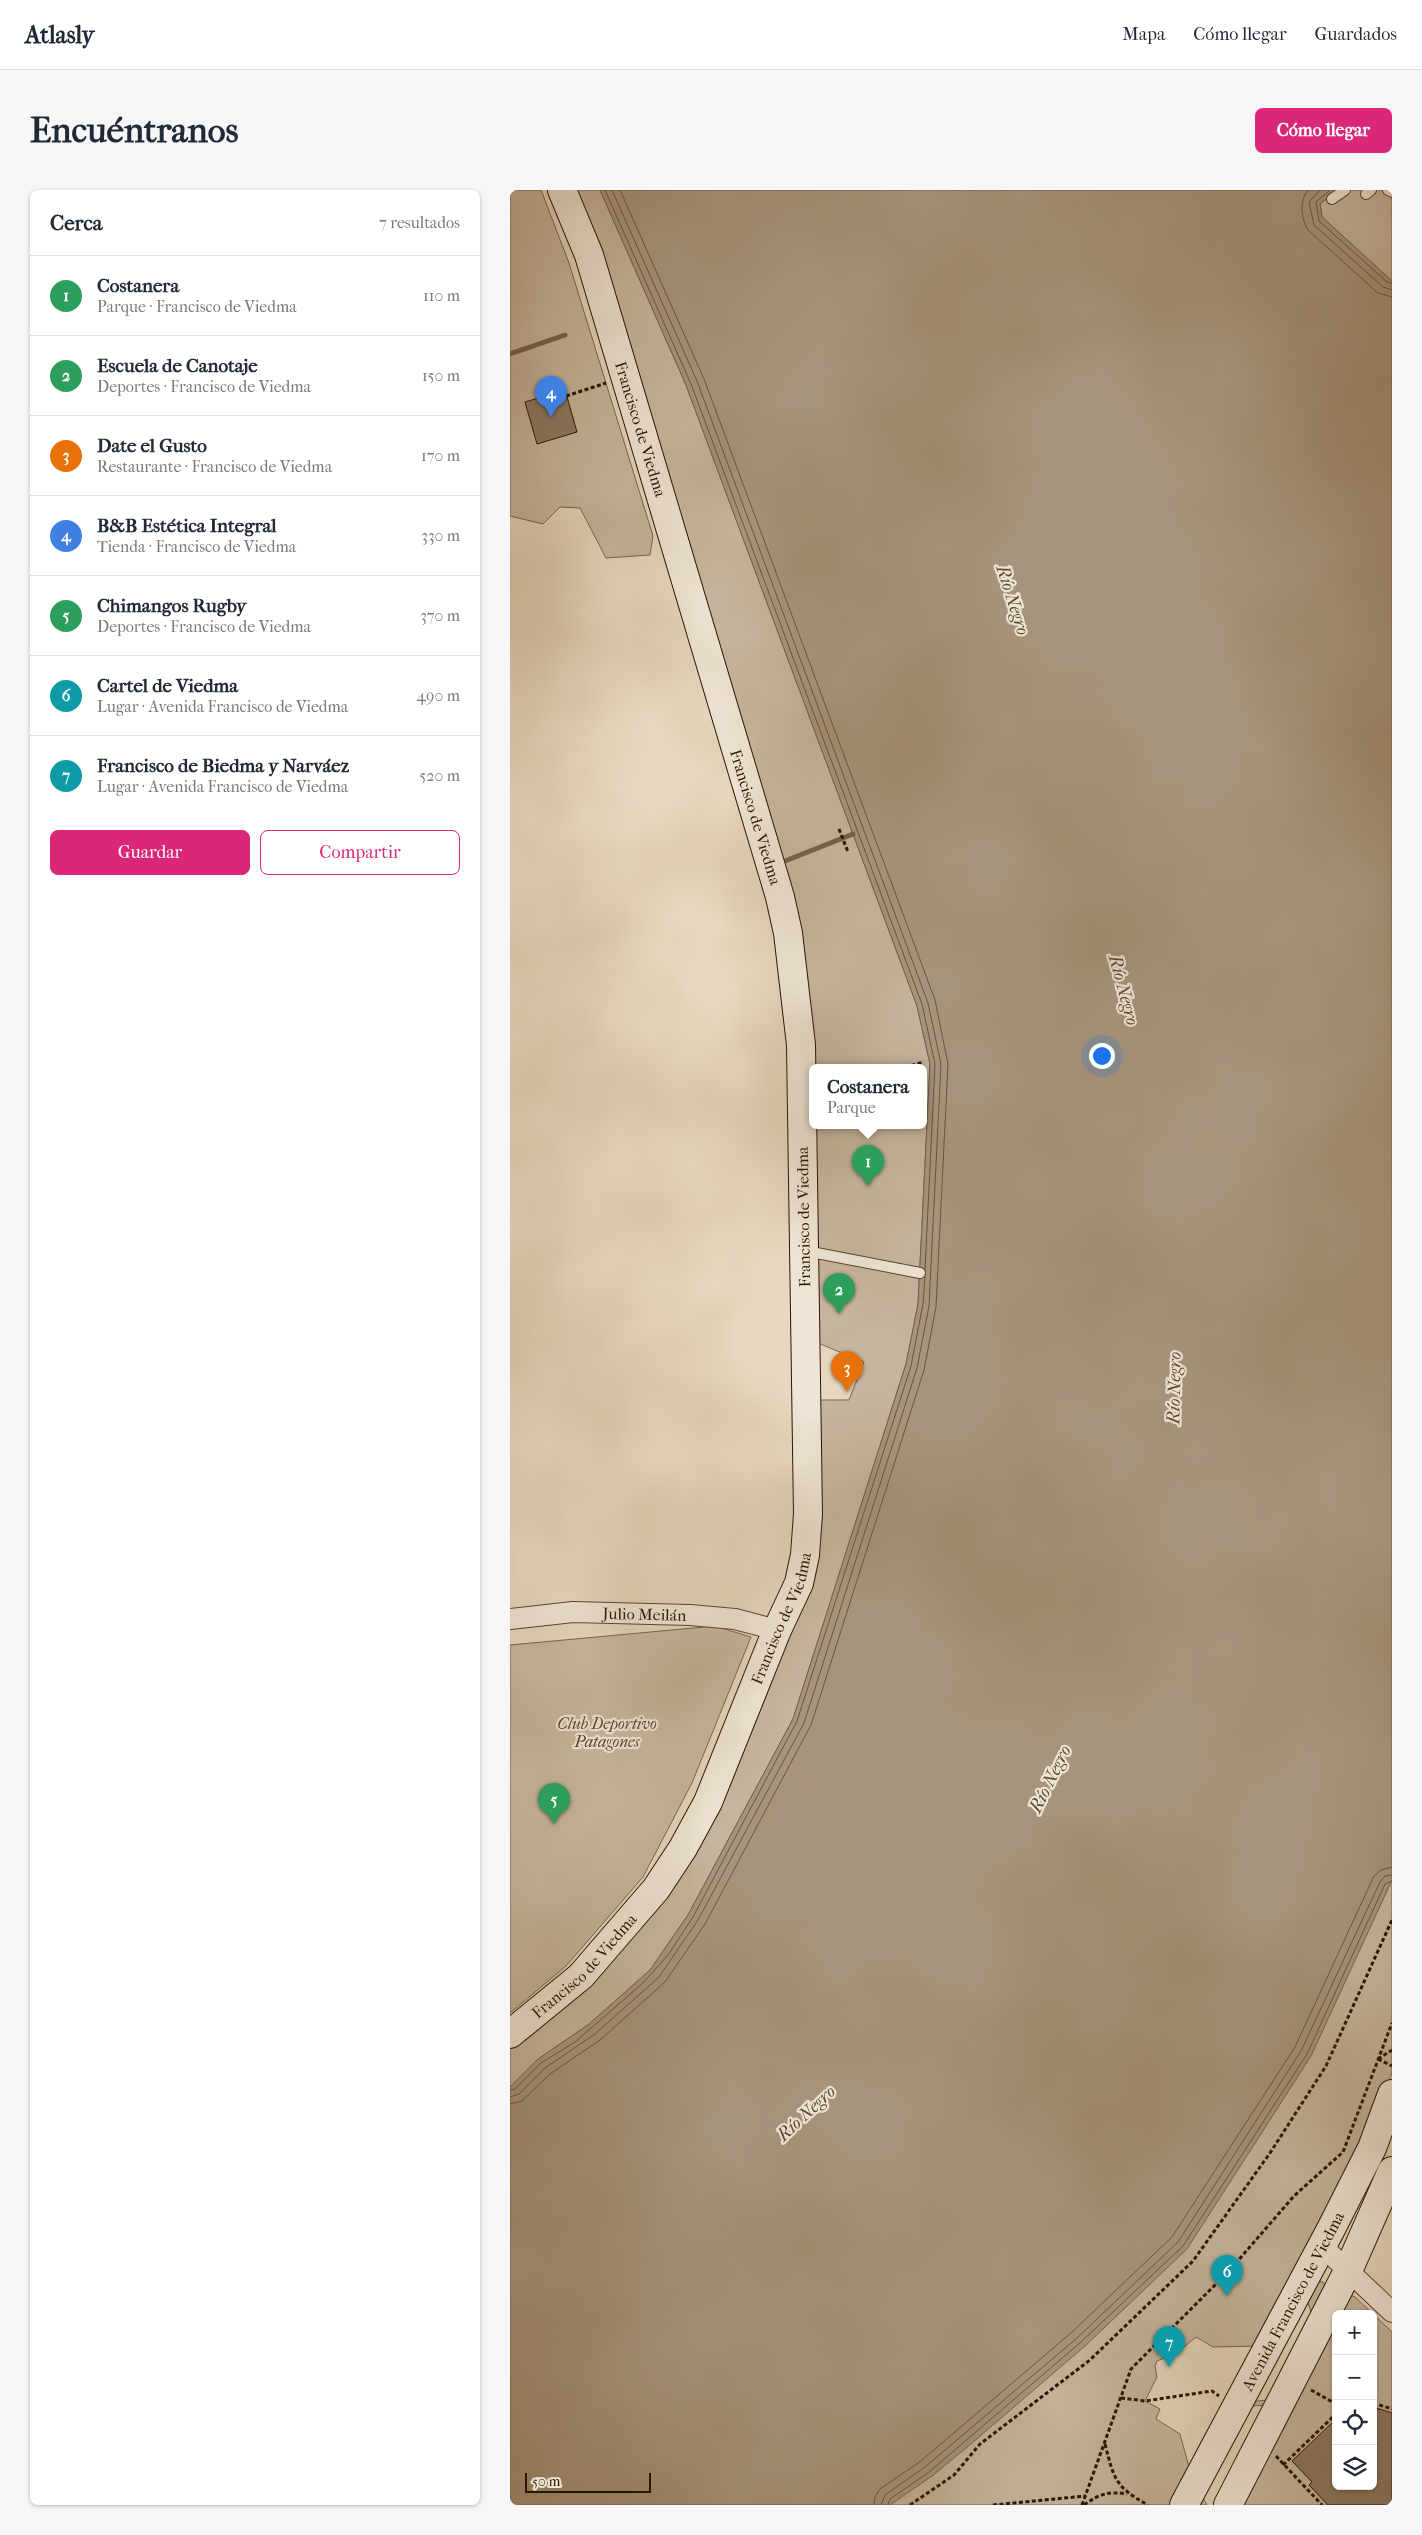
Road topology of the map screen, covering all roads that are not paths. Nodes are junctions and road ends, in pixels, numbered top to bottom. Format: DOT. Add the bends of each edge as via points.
graph roads {
  1 [pos="562,190"];
  2 [pos="1345,190"];
  3 [pos="1388,190"];
  4 [pos="1392,192"];
  5 [pos="1332,199"];
  6 [pos="803,1250"];
  7 [pos="920,1273"];
  8 [pos="510,1619"];
  9 [pos="777,1630"];
  10 [pos="510,2034"];
  11 [pos="1392,2094"];
  12 [pos="1392,2171"];
  13 [pos="1322,2246"];
  14 [pos="1348,2270"];
  15 [pos="1392,2312"];
  16 [pos="1184,2505"];
  17 [pos="1228,2505"];
  1 -- 6 [label="street, Francisco de Viedma" via="589,255 780,897 788,933 801,1045"];
  2 -- 5 [label="lane"];
  3 -- 4 [label="lane"];
  6 -- 7 [label="lane"];
  6 -- 9 [label="street, Francisco de Viedma" via="808,1514 799,1583"];
  8 -- 9 [label="street, Julio Meilán" via="573,1612 690,1614 735,1619"];
  9 -- 10 [label="street, Francisco de Viedma" via="708,1802 656,1889 581,1976"];
  11 -- 13 [label="street, Avenida Francisco de Viedma" via="1372,2148"];
  12 -- 14 [label="street, Avenida Francisco de Viedma"];
  13 -- 14 [label="street"];
  13 -- 16 [label="street, Avenida Francisco de Viedma"];
  14 -- 15 [label="street"];
  14 -- 17 [label="street, Avenida Francisco de Viedma"];
}
